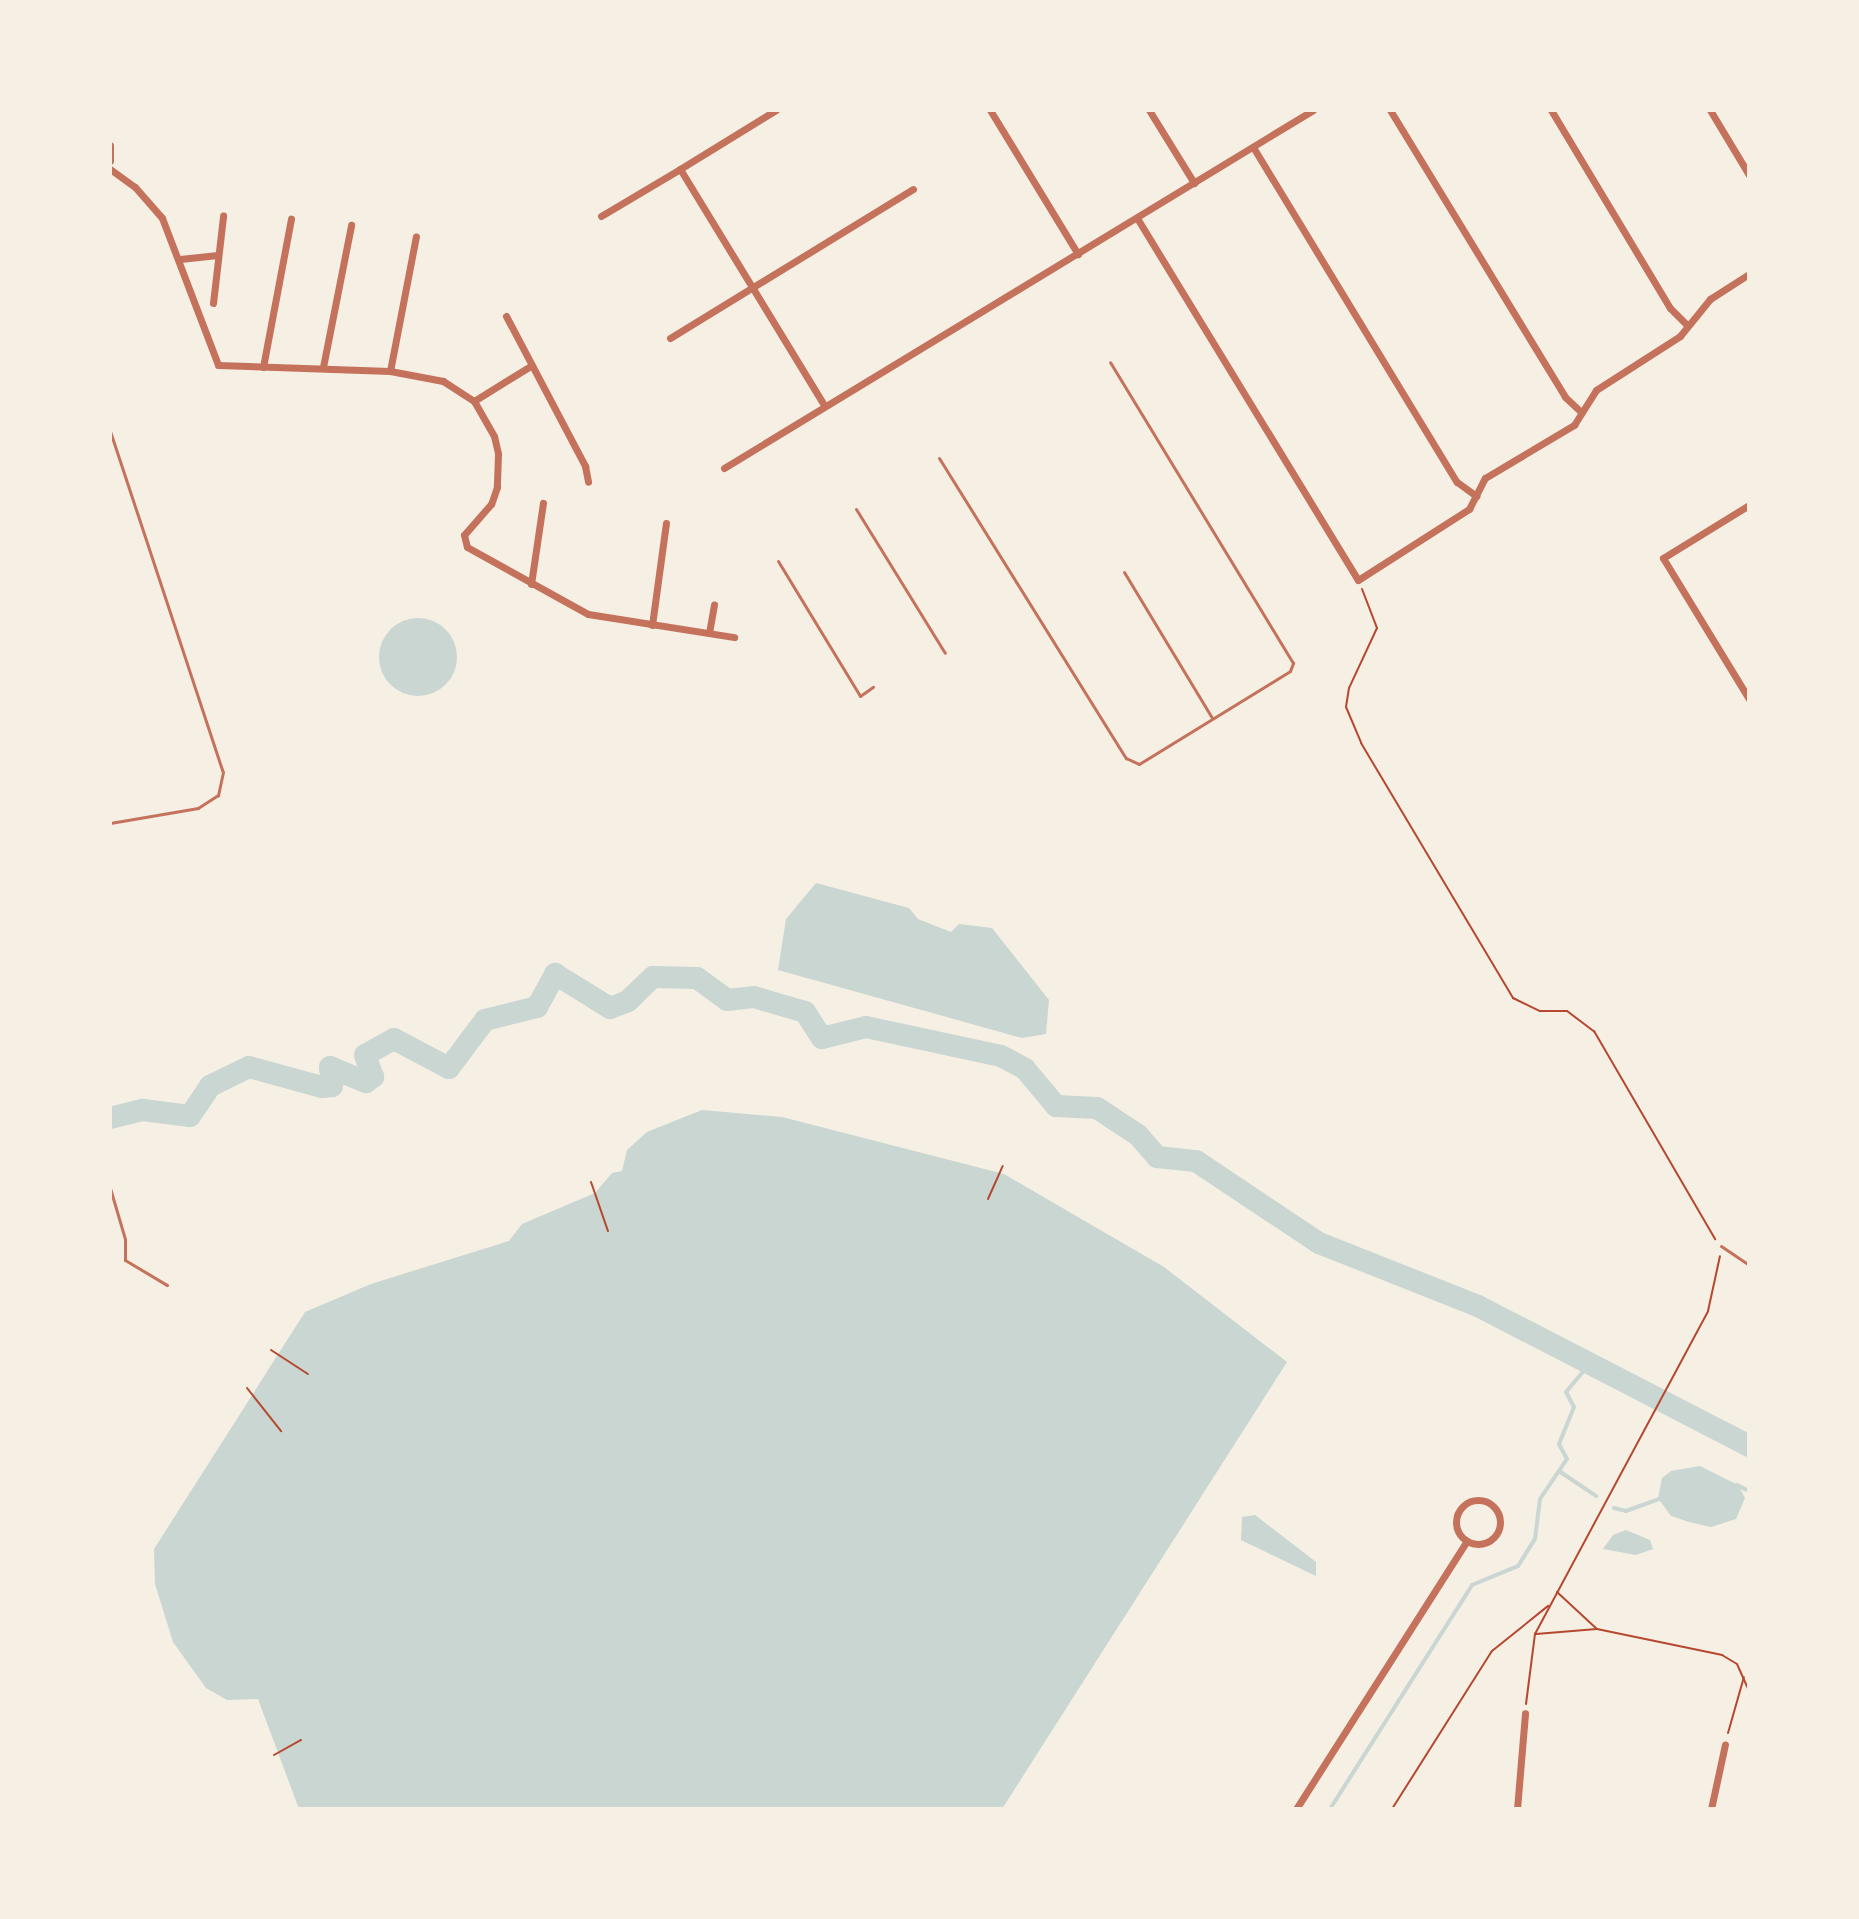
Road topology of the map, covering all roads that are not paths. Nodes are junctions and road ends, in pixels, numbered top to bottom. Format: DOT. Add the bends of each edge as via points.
graph roads {
  1 [pos="776,110"];
  2 [pos="990,110"];
  3 [pos="1149,110"];
  4 [pos="1390,110"];
  5 [pos="1551,110"];
  6 [pos="1710,110"];
  7 [pos="1311,111"];
  8 [pos="110,146"];
  9 [pos="1253,147"];
  10 [pos="110,161"];
  11 [pos="110,169"];
  12 [pos="680,169"];
  13 [pos="1749,175"];
  14 [pos="1194,183"];
  15 [pos="913,189"];
  16 [pos="223,216"];
  17 [pos="601,216"];
  18 [pos="1137,218"];
  19 [pos="291,219"];
  20 [pos="351,225"];
  21 [pos="416,236"];
  22 [pos="1078,254"];
  23 [pos="218,255"];
  24 [pos="180,259"];
  25 [pos="1749,274"];
  26 [pos="753,289"];
  27 [pos="213,303"];
  28 [pos="506,316"];
  29 [pos="1687,325"];
  30 [pos="670,338"];
  31 [pos="1110,362"];
  32 [pos="532,365"];
  33 [pos="263,367"];
  34 [pos="323,367"];
  35 [pos="390,371"];
  36 [pos="474,401"];
  37 [pos="824,405"];
  38 [pos="1581,412"];
  39 [pos="110,431"];
  40 [pos="939,458"];
  41 [pos="724,468"];
  42 [pos="588,482"];
  43 [pos="1476,496"];
  44 [pos="543,503"];
  45 [pos="1749,505"];
  46 [pos="856,509"];
  47 [pos="666,523"];
  48 [pos="778,561"];
  49 [pos="1124,572"];
  50 [pos="531,584"];
  51 [pos="714,604"];
  52 [pos="652,625"];
  53 [pos="709,633"];
  54 [pos="734,637"];
  55 [pos="945,653"];
  56 [pos="873,687"];
  57 [pos="1749,699"];
  58 [pos="1212,718"];
  59 [pos="110,823"];
  60 [pos="110,1188"];
  61 [pos="1721,1246"];
  62 [pos="1749,1265"];
  63 [pos="167,1285"];
  64 [pos="1467,1541"];
  65 [pos="1525,1713"];
  66 [pos="1725,1744"];
  67 [pos="1296,1809"];
  68 [pos="1517,1809"];
  69 [pos="1711,1809"];
  1 -- 12 [label="street"];
  2 -- 22 [label="street"];
  3 -- 14 [label="street"];
  4 -- 38 [label="street" via="1565,397"];
  5 -- 29 [label="street" via="1670,308"];
  6 -- 13 [label="street"];
  7 -- 9 [label="street"];
  8 -- 10 [label="street"];
  9 -- 14 [label="street"];
  9 -- 43 [label="street" via="1457,482"];
  11 -- 24 [label="street" via="135,187 162,218"];
  12 -- 17 [label="street"];
  12 -- 26 [label="street"];
  14 -- 18 [label="street"];
  15 -- 26 [label="street"];
  16 -- 23 [label="street"];
  18 -- 22 [label="street"];
  18 -- 43 [label="street" via="1358,580 1469,509"];
  19 -- 33 [label="street"];
  20 -- 34 [label="street"];
  21 -- 35 [label="street"];
  22 -- 37 [label="street"];
  23 -- 24 [label="street"];
  23 -- 27 [label="street"];
  24 -- 33 [label="street" via="218,365"];
  25 -- 29 [label="street" via="1710,299"];
  26 -- 30 [label="street"];
  26 -- 37 [label="street"];
  28 -- 32 [label="street"];
  29 -- 38 [label="street" via="1680,336 1596,390"];
  31 -- 58 [label="lane" via="1290,653 1290,671"];
  32 -- 36 [label="street"];
  32 -- 42 [label="street" via="585,466"];
  33 -- 34 [label="street"];
  34 -- 35 [label="street"];
  35 -- 36 [label="street" via="443,381"];
  36 -- 50 [label="street" via="494,436 498,478 491,504 463,541 475,554"];
  37 -- 41 [label="street"];
  38 -- 43 [label="street" via="1574,425 1485,478"];
  39 -- 59 [label="lane" via="223,772 218,795 198,808"];
  40 -- 58 [label="lane" via="1126,758 1139,764"];
  44 -- 50 [label="street"];
  45 -- 57 [label="street" via="1663,558"];
  46 -- 55 [label="lane"];
  47 -- 52 [label="street"];
  48 -- 56 [label="lane" via="860,696"];
  49 -- 58 [label="lane"];
  50 -- 52 [label="street" via="588,614"];
  51 -- 53 [label="street"];
  52 -- 53 [label="street"];
  53 -- 54 [label="street"];
  60 -- 63 [label="lane" via="125,1239 125,1260"];
  61 -- 62 [label="lane"];
  64 -- 64 [label="street" via="1456,1526 1457,1514 1470,1501 1488,1502 1499,1515 1497,1534 1486,1543"];
  64 -- 67 [label="street"];
  65 -- 68 [label="street"];
  66 -- 69 [label="street"];
}
